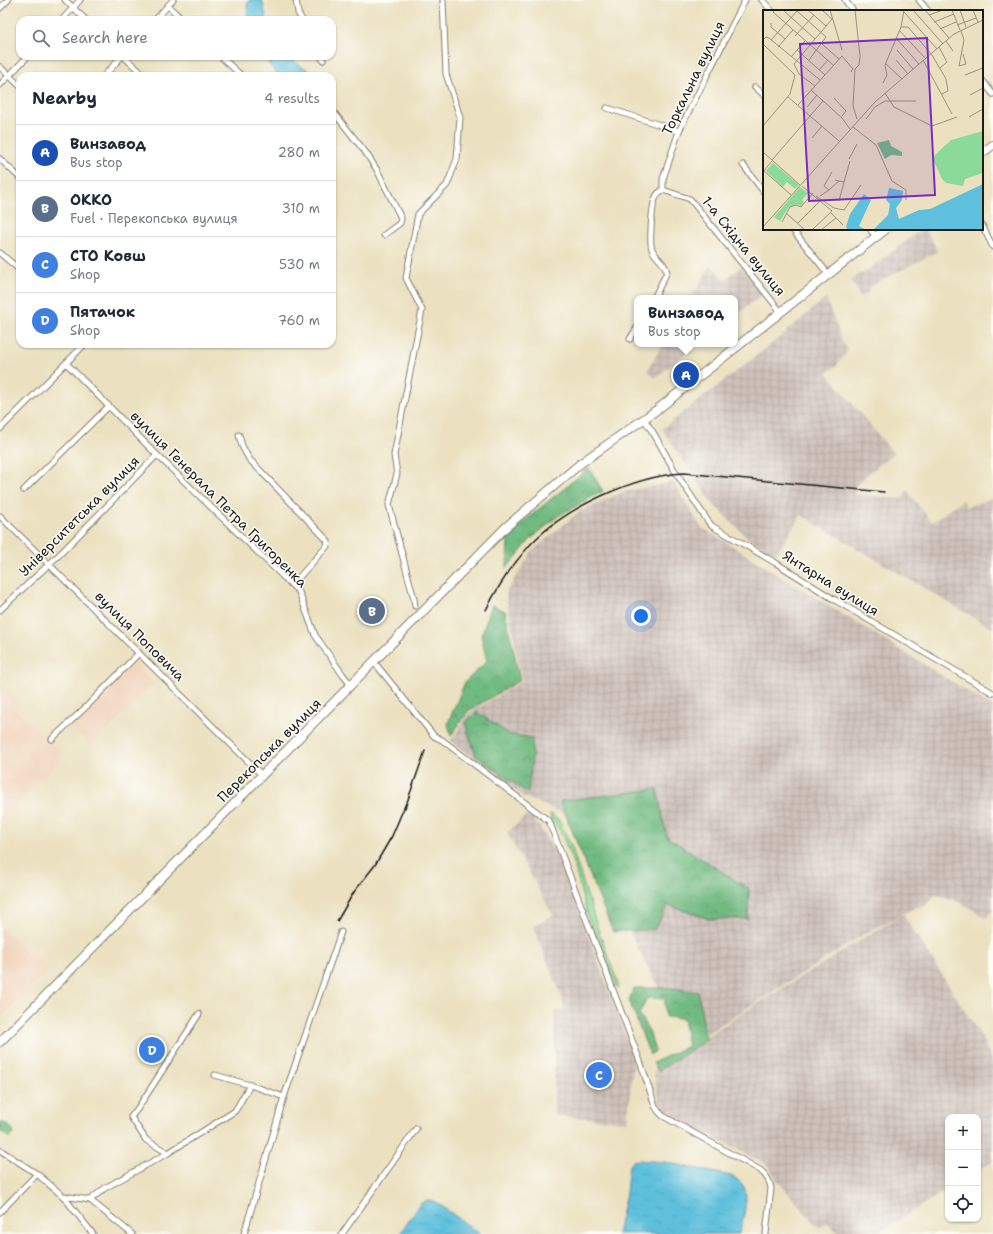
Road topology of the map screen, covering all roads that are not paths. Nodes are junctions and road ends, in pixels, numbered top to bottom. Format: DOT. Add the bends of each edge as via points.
graph roads {
  1 [pos="8,0"];
  2 [pos="65,0"];
  3 [pos="80,0"];
  4 [pos="173,0"];
  5 [pos="296,0"];
  6 [pos="443,0"];
  7 [pos="745,0"];
  8 [pos="762,0"];
  9 [pos="845,0"];
  10 [pos="920,0"];
  11 [pos="168,6"];
  12 [pos="0,8"];
  13 [pos="73,8"];
  14 [pos="771,10"];
  15 [pos="852,10"];
  16 [pos="927,10"];
  17 [pos="66,16"];
  18 [pos="82,16"];
  19 [pos="159,16"];
  20 [pos="179,16"];
  21 [pos="300,16"];
  22 [pos="24,60"];
  23 [pos="119,60"];
  24 [pos="127,60"];
  25 [pos="224,60"];
  26 [pos="0,67"];
  27 [pos="108,72"];
  28 [pos="141,72"];
  29 [pos="238,72"];
  30 [pos="9,75"];
  31 [pos="983,81"];
  32 [pos="16,82"];
  33 [pos="0,85"];
  34 [pos="755,87"];
  35 [pos="763,94"];
  36 [pos="993,94"];
  37 [pos="607,108"];
  38 [pos="336,115"];
  39 [pos="679,131"];
  40 [pos="993,145"];
  41 [pos="983,152"];
  42 [pos="0,159"];
  43 [pos="743,165"];
  44 [pos="16,174"];
  45 [pos="662,190"];
  46 [pos="763,191"];
  47 [pos="983,227"];
  48 [pos="793,230"];
  49 [pos="871,230"];
  50 [pos="885,230"];
  51 [pos="384,235"];
  52 [pos="876,237"];
  53 [pos="993,247"];
  54 [pos="0,253"];
  55 [pos="16,267"];
  56 [pos="829,275"];
  57 [pos="656,295"];
  58 [pos="781,312"];
  59 [pos="634,333"];
  60 [pos="630,339"];
  61 [pos="738,346"];
  62 [pos="737,347"];
  63 [pos="81,348"];
  64 [pos="66,363"];
  65 [pos="109,406"];
  66 [pos="644,420"];
  67 [pos="0,429"];
  68 [pos="239,434"];
  69 [pos="157,455"];
  70 [pos="24,490"];
  71 [pos="0,516"];
  72 [pos="48,563"];
  73 [pos="292,585"];
  74 [pos="415,606"];
  75 [pos="0,610"];
  76 [pos="139,653"];
  77 [pos="374,662"];
  78 [pos="351,685"];
  79 [pos="993,693"];
  80 [pos="52,739"];
  81 [pos="262,775"];
  82 [pos="340,932"];
  83 [pos="199,1014"];
  84 [pos="0,1042"];
  85 [pos="215,1075"];
  86 [pos="250,1085"];
  87 [pos="284,1097"];
  88 [pos="416,1129"];
  89 [pos="0,1150"];
  90 [pos="168,1153"];
  91 [pos="37,1174"];
  92 [pos="63,1196"];
  93 [pos="90,1200"];
  94 [pos="0,1212"];
  95 [pos="93,1234"];
  96 [pos="132,1234"];
  97 [pos="244,1234"];
  98 [pos="342,1234"];
  99 [pos="766,1234"];
  1 -- 12 [label="street"];
  2 -- 13 [label="street"];
  3 -- 13 [label="street"];
  4 -- 11 [label="street"];
  5 -- 21 [label="street"];
  6 -- 74 [label="street" via="446,74 460,117 457,159 448,185 418,214 406,278 422,310 394,455 397,474 388,505"];
  7 -- 39 [label="street, Торкальна вулиця"];
  8 -- 14 [label="street"];
  9 -- 15 [label="street"];
  10 -- 16 [label="street"];
  11 -- 19 [label="street"];
  11 -- 20 [label="street"];
  13 -- 17 [label="street"];
  13 -- 18 [label="street"];
  22 -- 30 [label="street"];
  23 -- 27 [label="street"];
  24 -- 28 [label="street"];
  25 -- 29 [label="street"];
  26 -- 30 [label="street"];
  30 -- 32 [label="street"];
  30 -- 33 [label="street"];
  31 -- 36 [label="street"];
  34 -- 35 [label="street"];
  37 -- 39 [label="street"];
  38 -- 51 [label="street" via="377,170 401,218 400,223"];
  39 -- 45 [label="street, Торкальна вулиця"];
  40 -- 41 [label="main road"];
  42 -- 44 [label="street"];
  43 -- 46 [label="street"];
  45 -- 57 [label="street, Торкальна вулиця" via="653,205 651,248 656,257 665,264 667,272"];
  45 -- 58 [label="street, 1-а Східна вулиця" via="690,199"];
  47 -- 53 [label="street"];
  48 -- 56 [label="street"];
  49 -- 52 [label="street"];
  50 -- 52 [label="main road, Перекопська вулиця"];
  52 -- 56 [label="main road, Перекопська вулиця"];
  54 -- 55 [label="street"];
  56 -- 58 [label="main road, Перекопська вулиця"];
  58 -- 61 [label="main road, Перекопська вулиця"];
  59 -- 60 [label="street"];
  62 -- 66 [label="main road, Перекопська вулиця"];
  63 -- 64 [label="street"];
  64 -- 65 [label="street, вулиця Генерала Петра Григоренка"];
  64 -- 67 [label="street"];
  65 -- 69 [label="street, вулиця Генерала Петра Григоренка"];
  65 -- 70 [label="street"];
  66 -- 77 [label="main road, Перекопська вулиця" via="585,460 506,527"];
  66 -- 79 [label="street, Янтарна вулиця" via="712,526"];
  68 -- 73 [label="street" via="249,459 329,543"];
  69 -- 72 [label="street, Університетська вулиця" via="61,553"];
  69 -- 73 [label="street, вулиця Генерала Петра Григоренка"];
  71 -- 72 [label="street, вулиця Поповича"];
  72 -- 75 [label="street, Університетська вулиця"];
  72 -- 76 [label="street, вулиця Поповича"];
  73 -- 78 [label="street, вулиця Генерала Петра Григоренка" via="300,595 316,635"];
  76 -- 80 [label="street"];
  76 -- 81 [label="street, вулиця Поповича"];
  77 -- 78 [label="main road, Перекопська вулиця"];
  77 -- 99 [label="street" via="434,736 549,821 655,1106 663,1116 766,1174 772,1188"];
  78 -- 81 [label="main road, Перекопська вулиця"];
  81 -- 84 [label="main road, Перекопська вулиця"];
  82 -- 87 [label="street"];
  83 -- 90 [label="street" via="131,1117 146,1140"];
  85 -- 86 [label="street"];
  86 -- 87 [label="street"];
  86 -- 90 [label="street" via="235,1111"];
  87 -- 97 [label="street"];
  88 -- 98 [label="street"];
  89 -- 91 [label="street"];
  90 -- 93 [label="street" via="105,1188"];
  91 -- 92 [label="street"];
  91 -- 94 [label="street"];
  92 -- 93 [label="street"];
  92 -- 95 [label="street"];
  93 -- 96 [label="street"];
}
